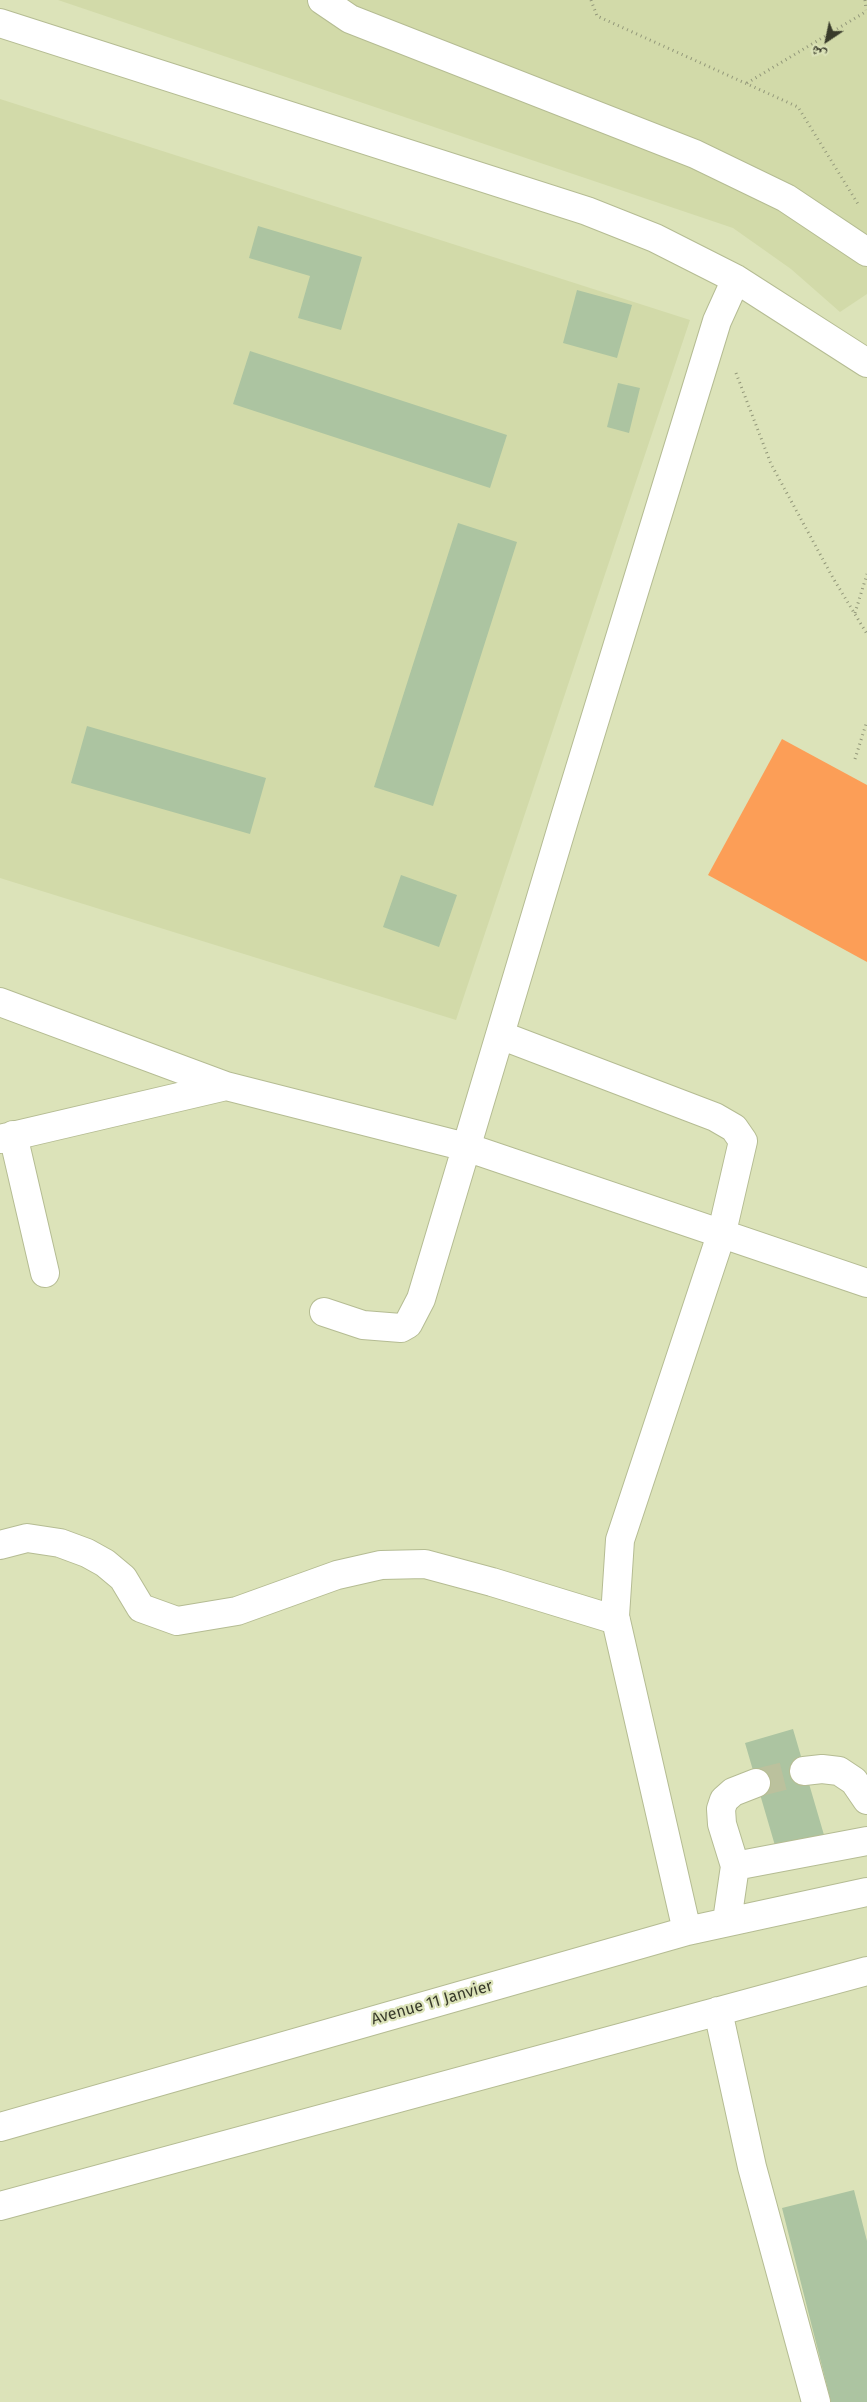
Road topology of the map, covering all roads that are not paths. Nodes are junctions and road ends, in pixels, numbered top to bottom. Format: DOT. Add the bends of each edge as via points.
graph roads {
  1 [pos="322,0"];
  2 [pos="0,23"];
  3 [pos="867,252"];
  4 [pos="736,279"];
  5 [pos="867,363"];
  6 [pos="0,1002"];
  7 [pos="500,1035"];
  8 [pos="226,1086"];
  9 [pos="6,1137"];
  10 [pos="466,1147"];
  11 [pos="722,1232"];
  12 [pos="45,1273"];
  13 [pos="867,1282"];
  14 [pos="324,1312"];
  15 [pos="0,1545"];
  16 [pos="616,1620"];
  17 [pos="804,1771"];
  18 [pos="756,1783"];
  19 [pos="867,1800"];
  20 [pos="867,1840"];
  21 [pos="735,1866"];
  22 [pos="867,1892"];
  23 [pos="727,1921"];
  24 [pos="687,1930"];
  25 [pos="867,1971"];
  26 [pos="718,2011"];
  27 [pos="0,2127"];
  28 [pos="0,2206"];
  29 [pos="816,2402"];
  1 -- 3 [label="street" via="350,19 695,154 786,198"];
  2 -- 4 [label="street" via="587,211 655,238"];
  4 -- 5 [label="street"];
  4 -- 7 [label="street" via="717,321"];
  6 -- 8 [label="street"];
  7 -- 10 [label="street"];
  7 -- 11 [label="street" via="715,1117 734,1128 743,1141"];
  8 -- 9 [label="street"];
  8 -- 10 [label="street"];
  9 -- 12 [label="street"];
  10 -- 11 [label="street"];
  10 -- 14 [label="street" via="421,1300 408,1324 401,1328 376,1328"];
  11 -- 13 [label="street"];
  11 -- 16 [label="street" via="620,1540"];
  15 -- 16 [label="street" via="27,1538 60,1543 87,1553 123,1578 141,1608 177,1622 237,1611 337,1575 381,1565 424,1564"];
  16 -- 24 [label="street"];
  17 -- 19 [label="street" via="822,1769 839,1772 854,1781"];
  18 -- 21 [label="street" via="733,1792 724,1800 722,1824"];
  20 -- 21 [label="street"];
  21 -- 23 [label="street"];
  22 -- 23 [label="street, Avenue 11 Janvier"];
  23 -- 24 [label="street, Avenue 11 Janvier"];
  24 -- 27 [label="street, Avenue 11 Janvier"];
  25 -- 26 [label="street"];
  26 -- 28 [label="street"];
  26 -- 29 [label="street" via="752,2167"];
}
